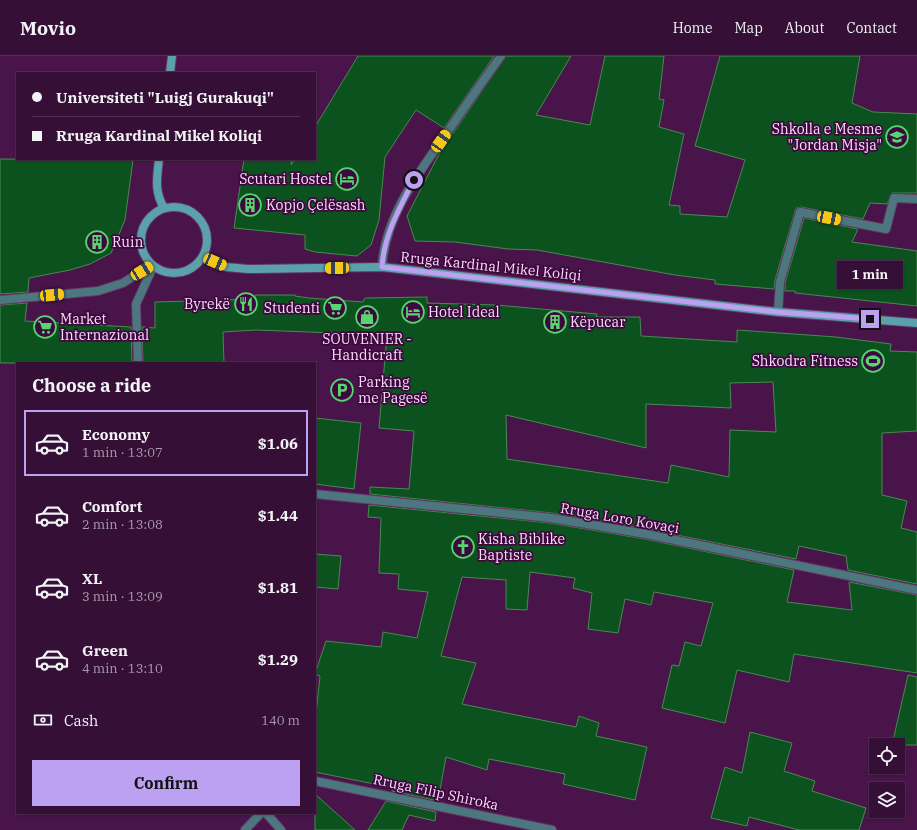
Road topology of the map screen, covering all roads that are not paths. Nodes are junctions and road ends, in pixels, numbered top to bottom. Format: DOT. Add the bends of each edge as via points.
graph roads {
  1 [pos="172,56"];
  2 [pos="501,56"];
  3 [pos="170,72"];
  4 [pos="159,160"];
  5 [pos="917,199"];
  6 [pos="164,208"];
  7 [pos="203,257"];
  8 [pos="152,266"];
  9 [pos="382,267"];
  10 [pos="0,300"];
  11 [pos="778,312"];
  12 [pos="917,323"];
  13 [pos="138,362"];
  14 [pos="316,494"];
  15 [pos="917,590"];
  16 [pos="316,781"];
  17 [pos="260,814"];
  18 [pos="267,814"];
  19 [pos="245,830"];
  20 [pos="281,830"];
  21 [pos="552,830"];
  1 -- 3 [label="street"];
  2 -- 9 [label="street" via="414,180 387,236"];
  4 -- 6 [label="street" via="156,187 158,198"];
  5 -- 11 [label="street" via="894,198 886,229 800,212 780,282"];
  6 -- 7 [label="street" via="177,207 190,211 200,220 206,231 207,245"];
  6 -- 8 [label="street" via="151,216 144,226 140,240 143,254"];
  7 -- 8 [label="street" via="185,272 162,272"];
  7 -- 9 [label="street, Rruga Kardinal Mikel Koliqi" via="226,267 248,269"];
  8 -- 10 [label="street" via="123,283 98,291"];
  8 -- 13 [label="street" via="136,304"];
  9 -- 11 [label="street, Rruga Kardinal Mikel Koliqi"];
  11 -- 12 [label="street, Rruga Kardinal Mikel Koliqi"];
  14 -- 15 [label="street, Rruga Loro Kovaçi" via="551,518 646,534"];
  16 -- 21 [label="street, Rruga Filip Shiroka"];
  17 -- 19 [label="street"];
  18 -- 20 [label="street"];
}
